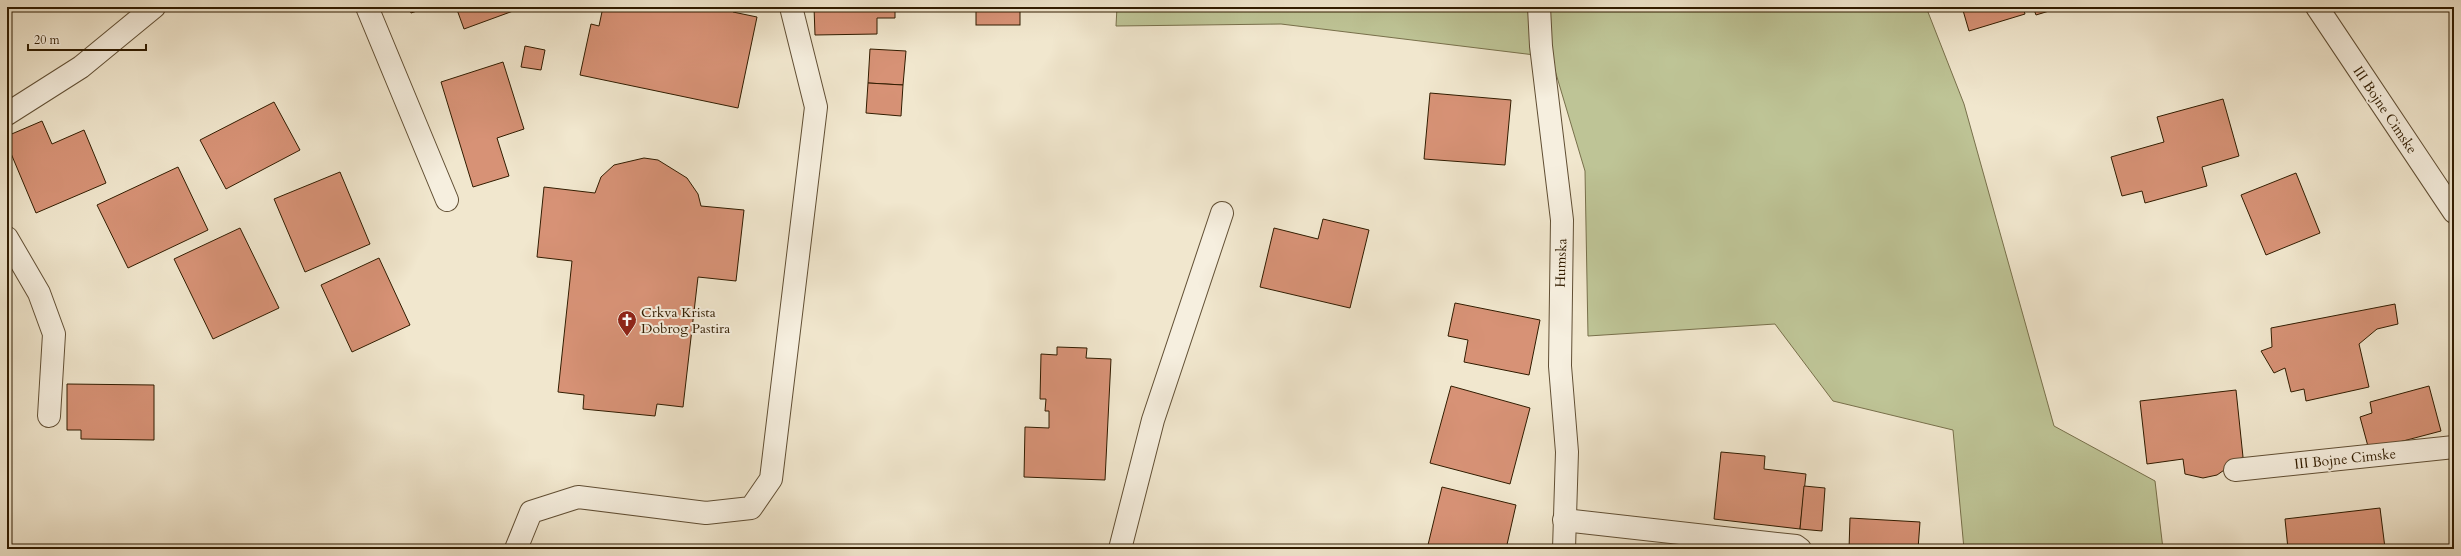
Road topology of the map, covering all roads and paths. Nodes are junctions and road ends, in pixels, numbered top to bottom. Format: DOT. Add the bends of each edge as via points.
graph roads {
  1 [pos="154,7"];
  2 [pos="367,7"];
  3 [pos="791,7"];
  4 [pos="1539,7"];
  5 [pos="2317,7"];
  6 [pos="7,114"];
  7 [pos="447,200"];
  8 [pos="2454,212"];
  9 [pos="1222,213"];
  10 [pos="7,238"];
  11 [pos="49,416"];
  12 [pos="2454,447"];
  13 [pos="2235,470"];
  14 [pos="1564,520"];
  15 [pos="516,549"];
  16 [pos="1120,549"];
  17 [pos="1564,549"];
  18 [pos="1800,549"];
  1 -- 6 [label="street" via="80,67"];
  2 -- 7 [label="street"];
  3 -- 15 [label="street" via="816,107 770,479 751,508 706,513 578,497 531,512"];
  4 -- 14 [label="street, Humska" via="1541,46 1562,220 1560,366 1567,452"];
  5 -- 8 [label="street, III Bojne Cimske"];
  9 -- 16 [label="street" via="1152,420"];
  10 -- 11 [label="street" via="39,292 54,334"];
  12 -- 13 [label="street, III Bojne Cimske"];
  14 -- 17 [label="street, Humska"];
  14 -- 18 [label="street" via="1796,546"];
}
